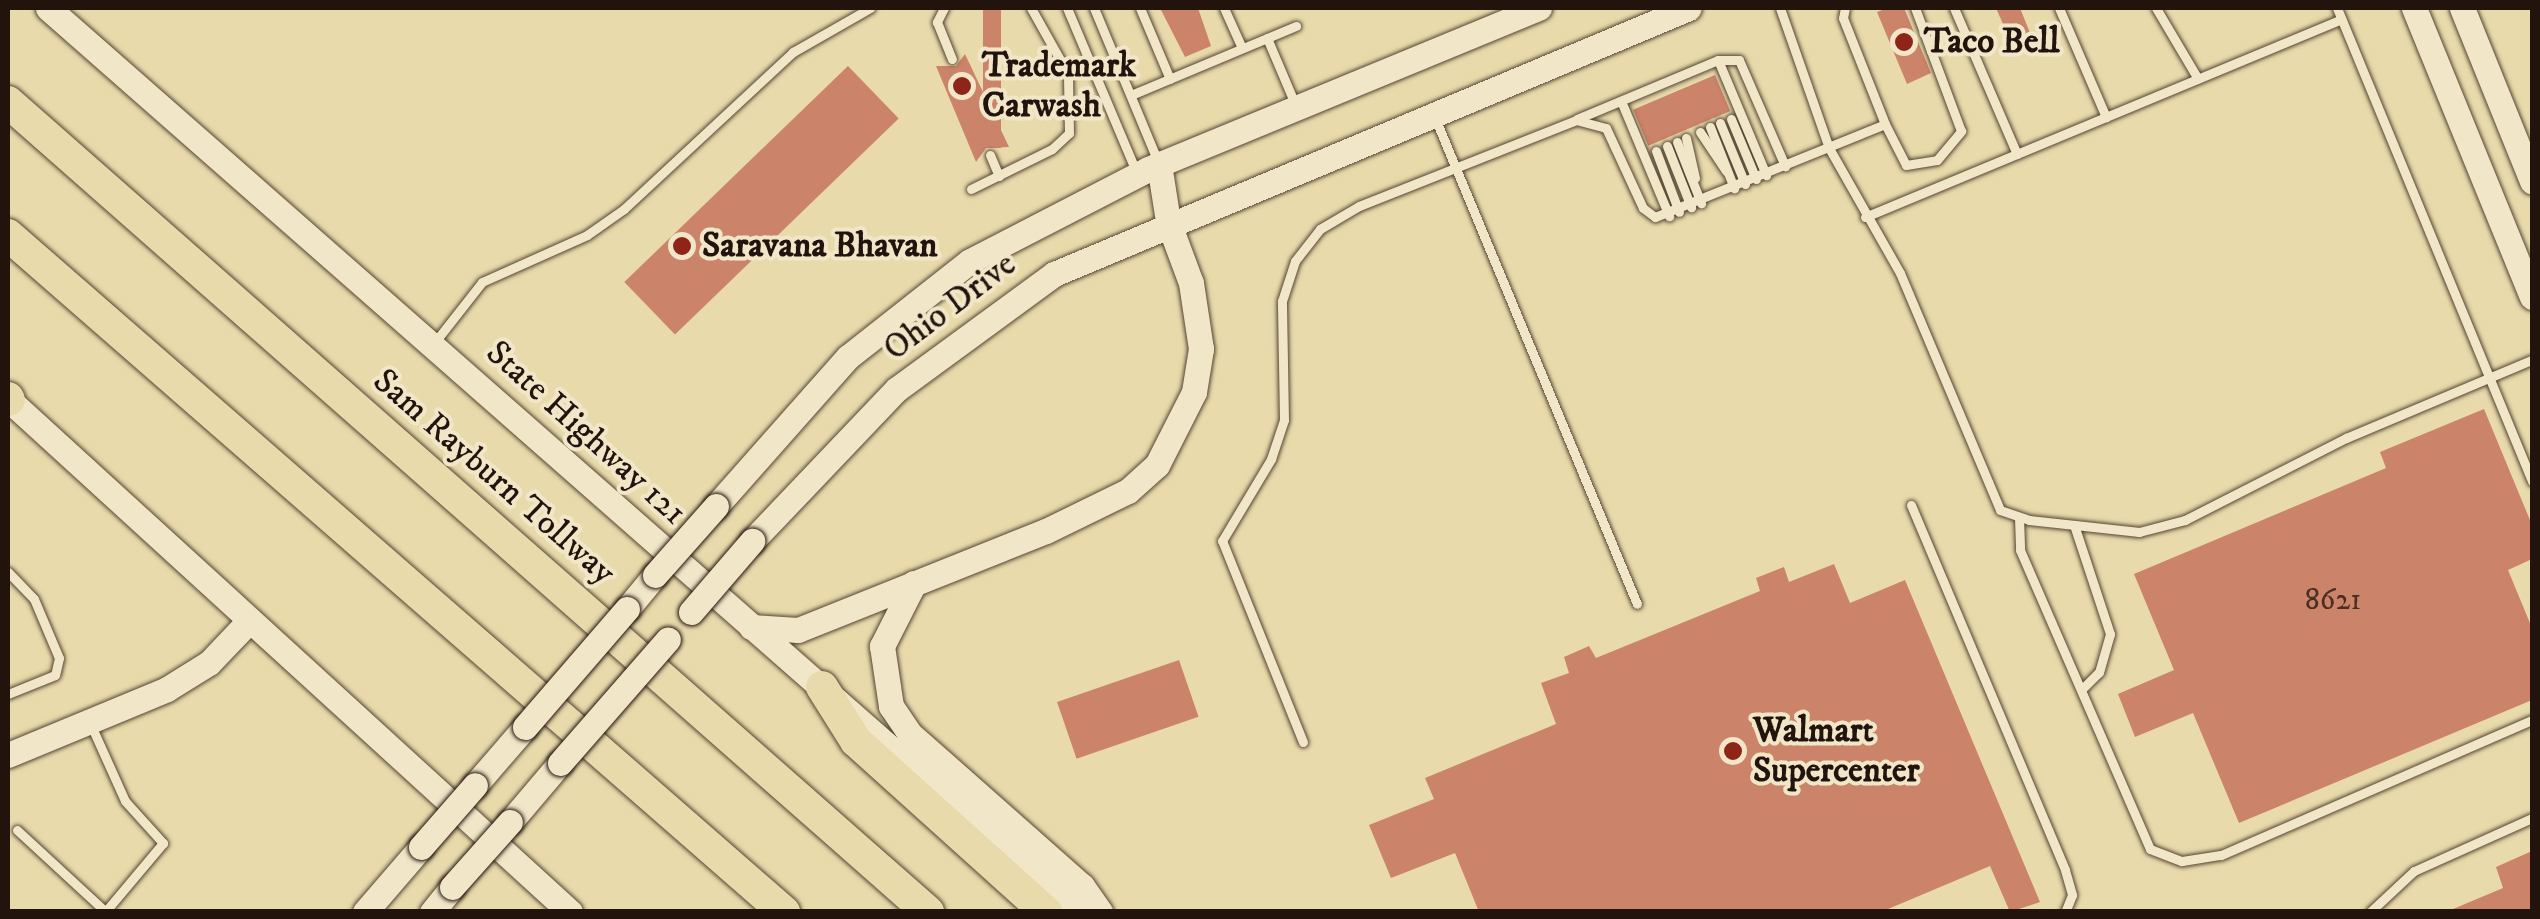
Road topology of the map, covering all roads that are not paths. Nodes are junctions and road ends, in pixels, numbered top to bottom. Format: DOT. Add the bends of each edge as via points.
graph roads {
  1 [pos="48,8"];
  2 [pos="870,8"];
  3 [pos="944,8"];
  4 [pos="1031,8"];
  5 [pos="1068,8"];
  6 [pos="1094,8"];
  7 [pos="1140,8"];
  8 [pos="1224,8"];
  9 [pos="1540,8"];
  10 [pos="1689,8"];
  11 [pos="1780,8"];
  12 [pos="1845,8"];
  13 [pos="1915,8"];
  14 [pos="1954,8"];
  15 [pos="2060,8"];
  16 [pos="2156,8"];
  17 [pos="2338,8"];
  18 [pos="2414,8"];
  19 [pos="2462,8"];
  20 [pos="2342,19"];
  21 [pos="1296,26"];
  22 [pos="1267,38"];
  23 [pos="1242,48"];
  24 [pos="952,59"];
  25 [pos="1091,63"];
  26 [pos="1698,69"];
  27 [pos="1068,74"];
  28 [pos="1170,78"];
  29 [pos="2198,79"];
  30 [pos="1649,89"];
  31 [pos="1131,95"];
  32 [pos="1621,101"];
  33 [pos="8,102"];
  34 [pos="1638,106"];
  35 [pos="1296,108"];
  36 [pos="1432,111"];
  37 [pos="2106,117"];
  38 [pos="1731,118"];
  39 [pos="1576,120"];
  40 [pos="1886,124"];
  41 [pos="1829,148"];
  42 [pos="1656,151"];
  43 [pos="2016,154"];
  44 [pos="990,155"];
  45 [pos="1785,166"];
  46 [pos="1456,168"];
  47 [pos="1148,169"];
  48 [pos="999,176"];
  49 [pos="1761,177"];
  50 [pos="2532,181"];
  51 [pos="1744,184"];
  52 [pos="1734,188"];
  53 [pos="971,189"];
  54 [pos="1696,205"];
  55 [pos="1674,214"];
  56 [pos="1865,217"];
  57 [pos="1168,221"];
  58 [pos="8,235"];
  59 [pos="2532,297"];
  60 [pos="433,345"];
  61 [pos="2532,360"];
  62 [pos="2491,378"];
  63 [pos="8,399"];
  64 [pos="2532,481"];
  65 [pos="1911,505"];
  66 [pos="2019,517"];
  67 [pos="2074,525"];
  68 [pos="8,572"];
  69 [pos="914,583"];
  70 [pos="1637,604"];
  71 [pos="248,622"];
  72 [pos="750,627"];
  73 [pos="822,687"];
  74 [pos="2081,690"];
  75 [pos="8,694"];
  76 [pos="2532,720"];
  77 [pos="89,721"];
  78 [pos="1303,742"];
  79 [pos="8,755"];
  80 [pos="2532,818"];
  81 [pos="17,830"];
  82 [pos="105,911"];
  83 [pos="365,912"];
  84 [pos="432,912"];
  85 [pos="570,912"];
  86 [pos="784,912"];
  87 [pos="928,912"];
  88 [pos="1046,912"];
  89 [pos="1077,912"];
  90 [pos="1100,912"];
  91 [pos="2065,912"];
  92 [pos="2370,912"];
  1 -- 60 [label="main road, State Highway 121"];
  2 -- 60 [label="lane" via="793,52 624,210 586,235 482,282"];
  3 -- 24 [label="lane" via="937,22"];
  4 -- 27 [label="lane"];
  5 -- 25 [label="lane"];
  6 -- 31 [label="lane"];
  7 -- 28 [label="lane"];
  8 -- 23 [label="lane"];
  9 -- 35 [label="main road, Ohio Drive"];
  10 -- 36 [label="main road, Ohio Drive"];
  11 -- 41 [label="lane"];
  12 -- 40 [label="lane" via="1843,18"];
  13 -- 40 [label="lane" via="1961,132 1937,160 1906,165"];
  14 -- 43 [label="lane"];
  15 -- 37 [label="lane"];
  16 -- 29 [label="lane"];
  17 -- 20 [label="lane"];
  18 -- 59 [label="main road"];
  19 -- 50 [label="main road"];
  20 -- 29 [label="lane"];
  20 -- 62 [label="lane"];
  21 -- 22 [label="lane"];
  22 -- 23 [label="lane"];
  22 -- 35 [label="lane"];
  23 -- 28 [label="lane"];
  25 -- 27 [label="lane"];
  25 -- 47 [label="lane"];
  26 -- 26 [label="lane" via="1698,82"];
  26 -- 30 [label="lane"];
  26 -- 45 [label="lane" via="1739,60"];
  26 -- 49 [label="lane"];
  27 -- 48 [label="lane" via="1068,133"];
  28 -- 31 [label="lane"];
  29 -- 37 [label="lane"];
  30 -- 30 [label="lane" via="1659,98"];
  30 -- 32 [label="lane"];
  30 -- 34 [label="lane"];
  31 -- 47 [label="lane"];
  32 -- 39 [label="lane"];
  32 -- 55 [label="lane"];
  33 -- 87 [label="highway, Sam Rayburn Tollway"];
  35 -- 47 [label="main road, Ohio Drive"];
  36 -- 46 [label="lane"];
  36 -- 57 [label="main road, Ohio Drive"];
  37 -- 43 [label="lane"];
  38 -- 49 [label="lane"];
  39 -- 46 [label="lane"];
  39 -- 55 [label="lane" via="1606,128 1642,208"];
  40 -- 41 [label="lane"];
  41 -- 45 [label="lane"];
  41 -- 56 [label="lane"];
  42 -- 55 [label="lane"];
  43 -- 56 [label="lane"];
  44 -- 48 [label="lane"];
  45 -- 49 [label="lane"];
  46 -- 70 [label="lane"];
  46 -- 78 [label="lane" via="1320,229 1295,261 1282,301 1284,420 1271,459 1222,541"];
  47 -- 57 [label="main road"];
  47 -- 83 [label="main road, Ohio Drive, bridge" via="1015,234 899,313 819,386"];
  48 -- 53 [label="lane"];
  49 -- 51 [label="lane"];
  51 -- 52 [label="lane"];
  51 -- 52 [label="lane" via="1710,127"];
  52 -- 54 [label="lane"];
  54 -- 54 [label="lane" via="1694,186 1677,142"];
  54 -- 55 [label="lane"];
  56 -- 66 [label="lane" via="1900,273 1985,484 2000,510"];
  57 -- 69 [label="main road" via="1192,283 1201,349 1194,392 1157,465 1096,511"];
  57 -- 84 [label="main road, Ohio Drive, bridge" via="1026,290 937,355 848,435"];
  58 -- 86 [label="highway"];
  60 -- 72 [label="main road, State Highway 121"];
  61 -- 62 [label="lane"];
  62 -- 64 [label="lane"];
  62 -- 67 [label="lane" via="2346,438 2185,520 2139,532"];
  63 -- 71 [label="main road"];
  65 -- 91 [label="lane" via="2065,870 2072,895"];
  66 -- 67 [label="lane"];
  66 -- 74 [label="lane" via="2020,550"];
  67 -- 74 [label="lane" via="2110,634 2099,672"];
  68 -- 75 [label="lane" via="34,599 58,658 54,675"];
  69 -- 72 [label="main road" via="798,630"];
  69 -- 90 [label="main road" via="882,646 892,706 910,734 1082,886"];
  71 -- 77 [label="main road" via="182,680"];
  71 -- 85 [label="main road"];
  72 -- 73 [label="main road, State Highway 121"];
  73 -- 88 [label="highway" via="856,741"];
  73 -- 89 [label="main road, State Highway 121"];
  74 -- 76 [label="lane" via="2150,849 2182,861 2221,855"];
  77 -- 79 [label="main road"];
  77 -- 82 [label="lane" via="126,801 163,843"];
  80 -- 92 [label="lane" via="2414,870"];
  81 -- 82 [label="lane"];
}
